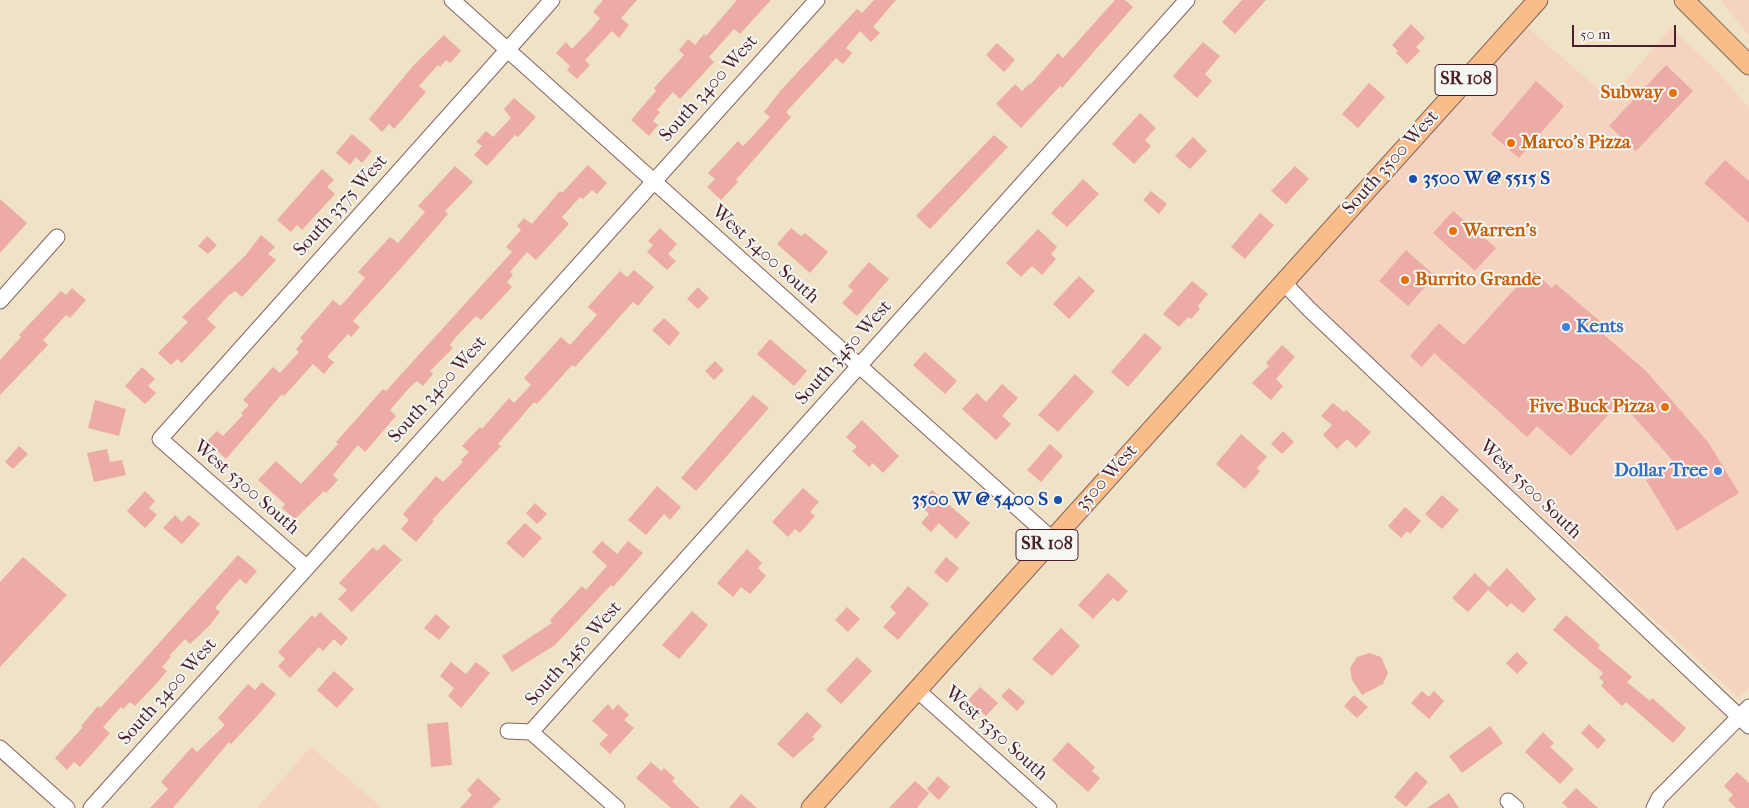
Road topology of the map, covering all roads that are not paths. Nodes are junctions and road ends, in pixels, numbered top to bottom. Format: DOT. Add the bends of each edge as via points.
graph roads {
  1 [pos="452,0"];
  2 [pos="552,0"];
  3 [pos="816,0"];
  4 [pos="1187,0"];
  5 [pos="1538,0"];
  6 [pos="1684,0"];
  7 [pos="508,50"];
  8 [pos="1749,65"];
  9 [pos="653,181"];
  10 [pos="57,237"];
  11 [pos="1284,283"];
  12 [pos="0,301"];
  13 [pos="859,366"];
  14 [pos="160,439"];
  15 [pos="1052,540"];
  16 [pos="306,567"];
  17 [pos="917,690"];
  18 [pos="1746,717"];
  19 [pos="508,732"];
  20 [pos="531,732"];
  21 [pos="0,748"];
  22 [pos="67,808"];
  23 [pos="91,808"];
  24 [pos="616,808"];
  25 [pos="811,808"];
  26 [pos="1049,808"];
  27 [pos="1654,808"];
  1 -- 7 [label="street, West 5400 South"];
  2 -- 7 [label="street, South 3375 West"];
  3 -- 9 [label="street, South 3400 West"];
  4 -- 13 [label="street, South 3450 West"];
  5 -- 11 [label="main road, South 3500 West / SR 108"];
  6 -- 8 [label="main road"];
  7 -- 9 [label="street, West 5400 South"];
  7 -- 14 [label="street, South 3375 West"];
  9 -- 13 [label="street, West 5400 South"];
  9 -- 16 [label="street, South 3400 West"];
  10 -- 12 [label="street"];
  11 -- 15 [label="main road, 3500 West / SR 108"];
  11 -- 18 [label="street, West 5500 South" via="1309,310"];
  13 -- 15 [label="street, West 5400 South"];
  13 -- 20 [label="street, South 3450 West"];
  14 -- 16 [label="street, West 5300 South"];
  15 -- 17 [label="main road, 3500 West / SR 108"];
  16 -- 23 [label="street, South 3400 West"];
  17 -- 25 [label="main road, 3500 West / SR 108"];
  17 -- 26 [label="street, West 5350 South"];
  18 -- 27 [label="street" via="1659,798"];
  19 -- 20 [label="street"];
  20 -- 24 [label="street"];
  21 -- 22 [label="street"];
}
